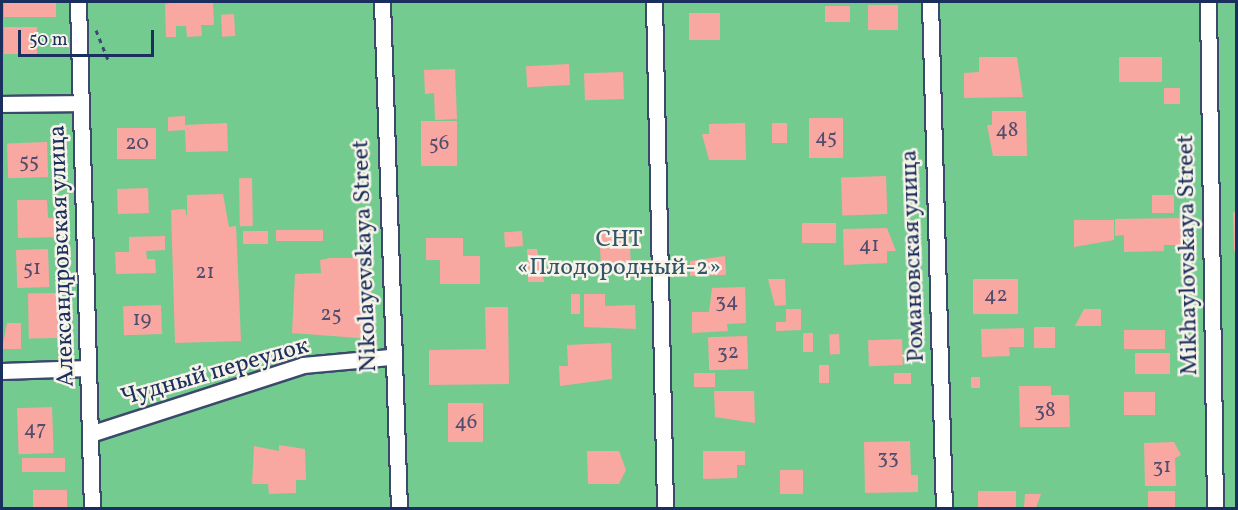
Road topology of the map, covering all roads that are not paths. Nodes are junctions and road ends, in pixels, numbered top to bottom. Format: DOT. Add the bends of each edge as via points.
graph roads {
  1 [pos="78,2"];
  2 [pos="382,2"];
  3 [pos="654,2"];
  4 [pos="930,2"];
  5 [pos="1208,2"];
  6 [pos="81,103"];
  7 [pos="2,104"];
  8 [pos="390,357"];
  9 [pos="88,368"];
  10 [pos="2,371"];
  11 [pos="90,434"];
  12 [pos="92,508"];
  13 [pos="399,508"];
  14 [pos="664,508"];
  15 [pos="944,508"];
  16 [pos="1215,508"];
  1 -- 6 [label="street, Александровская улица"];
  2 -- 8 [label="street, Nikolayevskaya Street"];
  3 -- 14 [label="street"];
  4 -- 15 [label="street, Романовская улица"];
  5 -- 16 [label="street, Mikhaylovskaya Street"];
  6 -- 7 [label="street"];
  6 -- 9 [label="street, Александровская улица"];
  8 -- 11 [label="street, Чудный переулок" via="303,365"];
  8 -- 13 [label="street, Nikolayevskaya Street"];
  9 -- 10 [label="street, Чудный переулок"];
  9 -- 11 [label="street, Александровская улица"];
  11 -- 12 [label="street, Александровская улица"];
}
